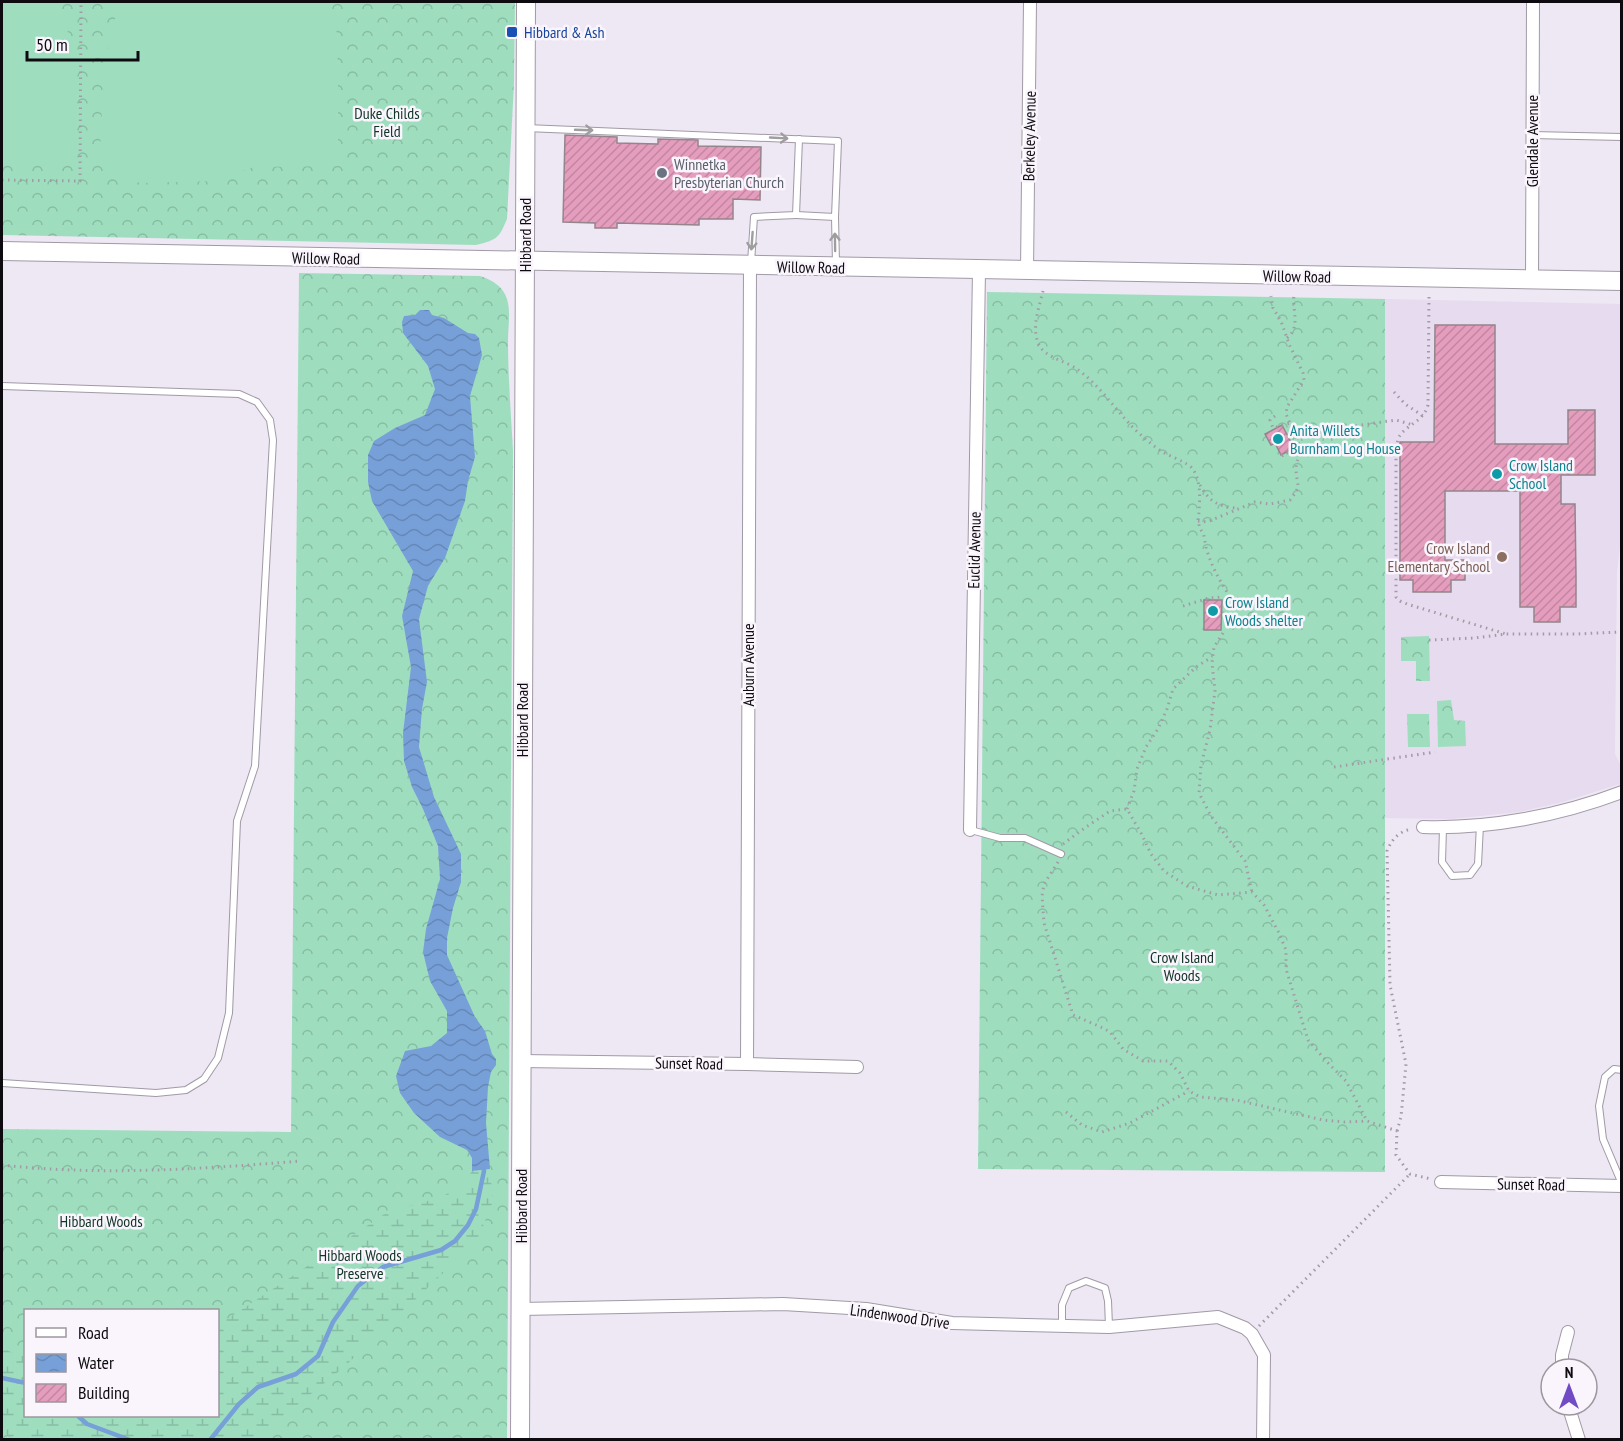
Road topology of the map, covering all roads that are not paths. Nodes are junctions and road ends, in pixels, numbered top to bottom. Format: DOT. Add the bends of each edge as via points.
graph roads {
  1 [pos="526,2"];
  2 [pos="1030,2"];
  3 [pos="1533,2"];
  4 [pos="526,128"];
  5 [pos="1532,135"];
  6 [pos="1622,136"];
  7 [pos="799,139"];
  8 [pos="796,215"];
  9 [pos="835,217"];
  10 [pos="2,252"];
  11 [pos="525,262"];
  12 [pos="750,266"];
  13 [pos="836,267"];
  14 [pos="979,270"];
  15 [pos="1027,271"];
  16 [pos="1532,280"];
  17 [pos="1622,281"];
  18 [pos="2,386"];
  19 [pos="1622,792"];
  20 [pos="1480,825"];
  21 [pos="1423,827"];
  22 [pos="1443,828"];
  23 [pos="970,830"];
  24 [pos="1061,854"];
  25 [pos="520,1061"];
  26 [pos="747,1064"];
  27 [pos="856,1067"];
  28 [pos="1622,1070"];
  29 [pos="2,1083"];
  30 [pos="1441,1182"];
  31 [pos="1622,1185"];
  32 [pos="520,1309"];
  33 [pos="1062,1326"];
  34 [pos="1109,1327"];
  35 [pos="1568,1332"];
  36 [pos="1562,1357"];
  37 [pos="1572,1417"];
  38 [pos="520,1440"];
  39 [pos="1263,1440"];
  40 [pos="1579,1440"];
  1 -- 4 [label="main road, Hibbard Road"];
  2 -- 15 [label="street, Berkeley Avenue"];
  3 -- 5 [label="street, Glendale Avenue"];
  4 -- 7 [label="lane, one-way"];
  4 -- 11 [label="main road, Hibbard Road"];
  5 -- 6 [label="lane"];
  5 -- 16 [label="street, Glendale Avenue"];
  7 -- 8 [label="lane"];
  7 -- 9 [label="lane" via="838,141"];
  8 -- 9 [label="lane"];
  8 -- 12 [label="lane, one-way" via="754,217"];
  13 -- 9 [label="lane, one-way"];
  10 -- 11 [label="main road, Willow Road"];
  11 -- 12 [label="main road, Willow Road"];
  11 -- 25 [label="main road, Hibbard Road"];
  12 -- 13 [label="main road, Willow Road"];
  12 -- 26 [label="street, Auburn Avenue"];
  13 -- 14 [label="main road, Willow Road"];
  14 -- 15 [label="main road, Willow Road"];
  14 -- 23 [label="street, Euclid Avenue"];
  15 -- 16 [label="main road, Willow Road"];
  16 -- 17 [label="main road, Willow Road"];
  18 -- 29 [label="lane" via="238,394 257,402 270,420 273,440 255,766 237,821 229,1013 218,1058 204,1079 186,1090 156,1093"];
  19 -- 20 [label="street" via="1567,809"];
  20 -- 22 [label="street"];
  20 -- 22 [label="lane" via="1478,864 1470,874 1452,876 1442,862"];
  21 -- 22 [label="street"];
  23 -- 24 [label="lane" via="1000,838 1025,838"];
  25 -- 26 [label="street, Sunset Road"];
  25 -- 32 [label="main road, Hibbard Road"];
  26 -- 27 [label="street, Sunset Road"];
  28 -- 31 [label="lane" via="1614,1069 1605,1077 1599,1106 1603,1139"];
  30 -- 31 [label="street, Sunset Road"];
  32 -- 33 [label="street, Lindenwood Drive" via="783,1304 866,1309 952,1323"];
  32 -- 38 [label="main road, Hibbard Road"];
  33 -- 34 [label="street, Lindenwood Drive"];
  33 -- 34 [label="lane" via="1062,1305 1069,1288 1086,1281 1105,1288"];
  34 -- 39 [label="street, Lindenwood Drive" via="1218,1317 1245,1328 1264,1355"];
  35 -- 36 [label="street"];
  37 -- 40 [label="street"];
}
